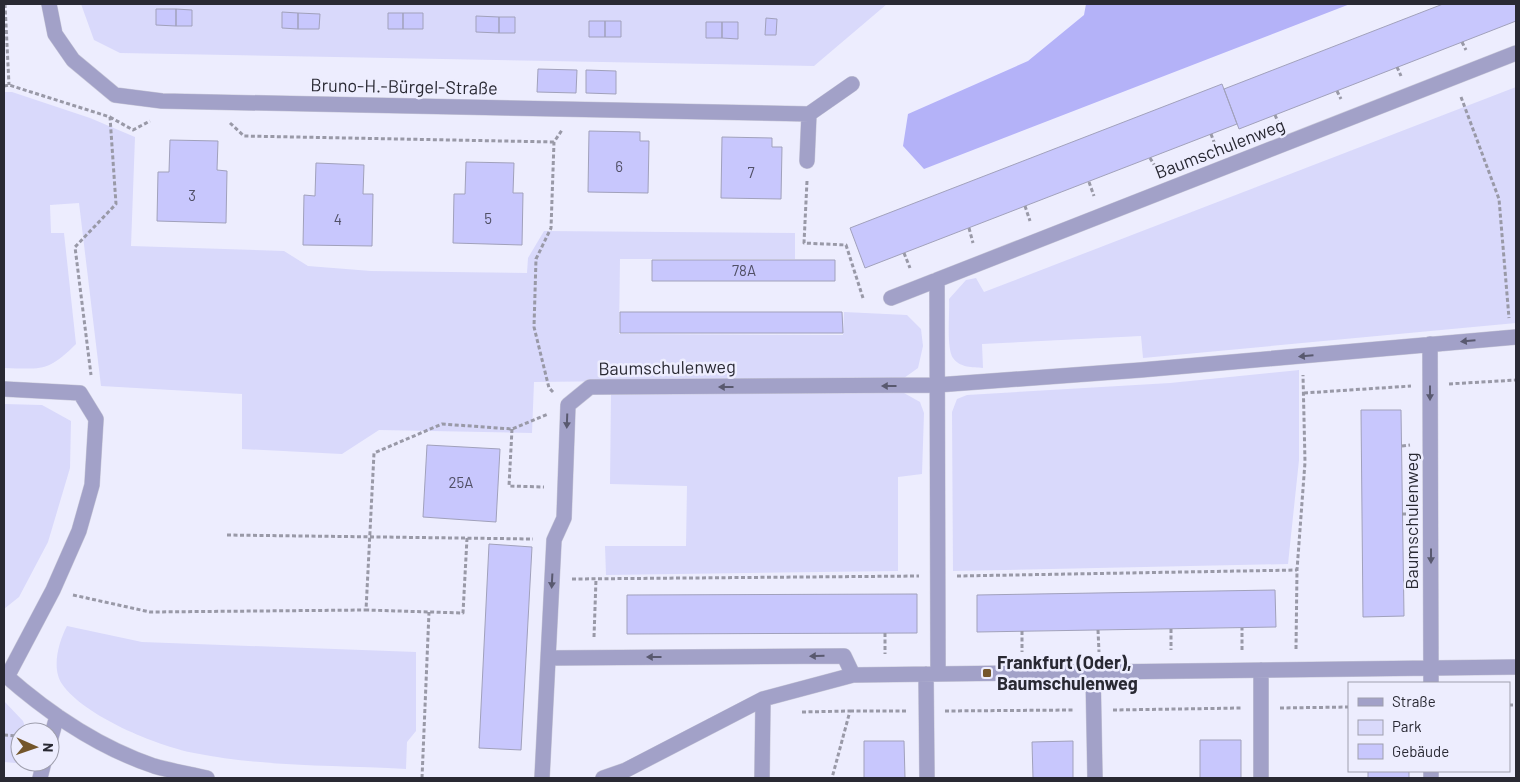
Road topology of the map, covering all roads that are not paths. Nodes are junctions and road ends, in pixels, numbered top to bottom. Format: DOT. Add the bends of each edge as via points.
graph roads {
  1 [pos="49,4"];
  2 [pos="1516,53"];
  3 [pos="852,84"];
  4 [pos="809,114"];
  5 [pos="807,161"];
  6 [pos="937,280"];
  7 [pos="891,298"];
  8 [pos="1514,337"];
  9 [pos="1430,344"];
  10 [pos="937,385"];
  11 [pos="4,389"];
  12 [pos="548,658"];
  13 [pos="1516,667"];
  14 [pos="1261,670"];
  15 [pos="1094,672"];
  16 [pos="932,674"];
  17 [pos="853,675"];
  18 [pos="5,676"];
  19 [pos="1431,676"];
  20 [pos="763,698"];
  21 [pos="57,716"];
  22 [pos="55,722"];
  23 [pos="207,778"];
  24 [pos="542,778"];
  25 [pos="603,778"];
  26 [pos="762,778"];
  27 [pos="927,778"];
  28 [pos="1095,778"];
  29 [pos="1261,778"];
  1 -- 4 [label="street, Bruno-H.-Bürgel-Straße" via="56,34 73,60 115,95 162,101"];
  2 -- 6 [label="street, Baumschulenweg"];
  3 -- 4 [label="street"];
  4 -- 5 [label="street"];
  6 -- 7 [label="street, Baumschulenweg"];
  6 -- 10 [label="street"];
  8 -- 9 [label="street, Baumschulenweg, one-way"];
  9 -- 10 [label="street, Baumschulenweg, one-way"];
  9 -- 19 [label="street, Baumschulenweg, one-way"];
  10 -- 12 [label="street, Baumschulenweg, one-way" via="590,387 568,406 564,518 554,540"];
  10 -- 16 [label="street"];
  11 -- 18 [label="street" via="80,393 96,419 92,484 80,531 53,590"];
  17 -- 12 [label="street, one-way" via="844,656"];
  12 -- 24 [label="street"];
  13 -- 19 [label="street"];
  14 -- 15 [label="street"];
  14 -- 19 [label="street"];
  14 -- 29 [label="street"];
  15 -- 16 [label="street"];
  15 -- 28 [label="street"];
  16 -- 17 [label="street"];
  16 -- 27 [label="street"];
  17 -- 20 [label="street"];
  18 -- 21 [label="street"];
  20 -- 25 [label="street" via="626,770"];
  20 -- 26 [label="street"];
  21 -- 22 [label="street"];
  21 -- 23 [label="street" via="104,745 155,766"];
}
